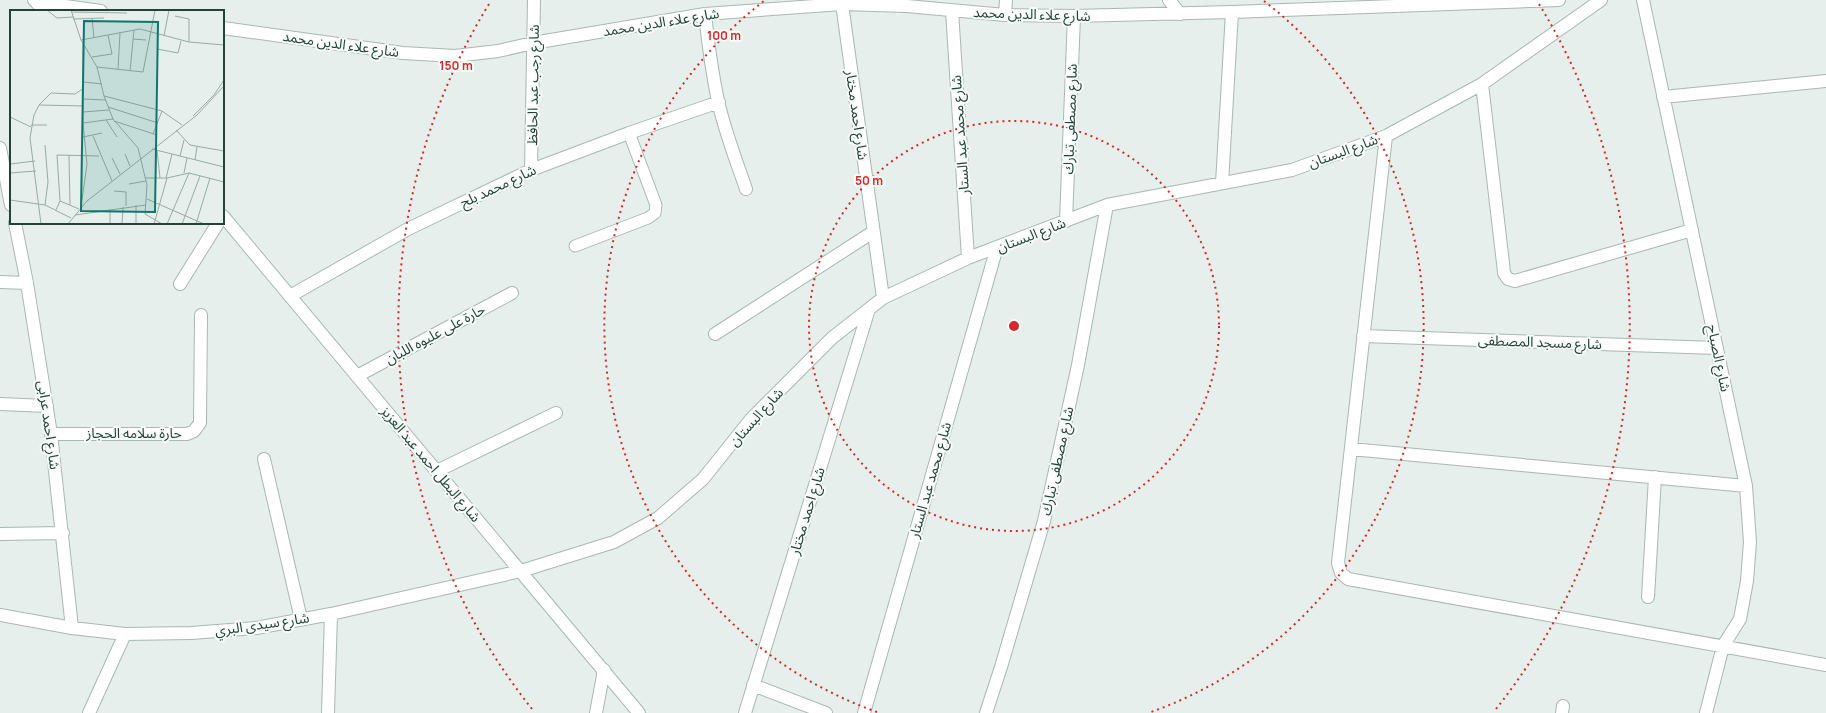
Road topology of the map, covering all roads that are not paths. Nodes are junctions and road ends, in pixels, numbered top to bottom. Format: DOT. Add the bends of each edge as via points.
graph roads {
  1 [pos="534,0"];
  2 [pos="1006,0"];
  3 [pos="1169,0"];
  4 [pos="1559,0"];
  5 [pos="1601,0"];
  6 [pos="1643,0"];
  7 [pos="36,1"];
  8 [pos="842,4"];
  9 [pos="44,10"];
  10 [pos="94,10"];
  11 [pos="952,11"];
  12 [pos="1232,12"];
  13 [pos="705,14"];
  14 [pos="1180,14"];
  15 [pos="1006,15"];
  16 [pos="1074,16"];
  17 [pos="224,28"];
  18 [pos="533,43"];
  19 [pos="1826,81"];
  20 [pos="1482,84"];
  21 [pos="1663,97"];
  22 [pos="718,102"];
  23 [pos="630,133"];
  24 [pos="1386,136"];
  25 [pos="0,148"];
  26 [pos="531,170"];
  27 [pos="1222,183"];
  28 [pos="746,189"];
  29 [pos="10,200"];
  30 [pos="1107,204"];
  31 [pos="224,217"];
  32 [pos="1066,221"];
  33 [pos="15,224"];
  34 [pos="217,224"];
  35 [pos="1692,230"];
  36 [pos="873,232"];
  37 [pos="575,246"];
  38 [pos="997,247"];
  39 [pos="968,258"];
  40 [pos="0,282"];
  41 [pos="27,283"];
  42 [pos="180,284"];
  43 [pos="512,293"];
  44 [pos="290,296"];
  45 [pos="883,298"];
  46 [pos="869,309"];
  47 [pos="201,315"];
  48 [pos="715,334"];
  49 [pos="1363,336"];
  50 [pos="1717,348"];
  51 [pos="357,376"];
  52 [pos="0,404"];
  53 [pos="47,406"];
  54 [pos="556,413"];
  55 [pos="51,434"];
  56 [pos="1351,449"];
  57 [pos="264,460"];
  58 [pos="436,471"];
  59 [pos="1656,478"];
  60 [pos="1746,486"];
  61 [pos="63,533"];
  62 [pos="0,534"];
  63 [pos="521,571"];
  64 [pos="1648,597"];
  65 [pos="331,614"];
  66 [pos="0,615"];
  67 [pos="301,619"];
  68 [pos="72,628"];
  69 [pos="125,634"];
  70 [pos="1723,646"];
  71 [pos="1826,665"];
  72 [pos="604,670"];
  73 [pos="753,685"];
  74 [pos="89,713"];
  75 [pos="328,713"];
  76 [pos="596,713"];
  77 [pos="639,713"];
  78 [pos="745,713"];
  79 [pos="826,713"];
  80 [pos="864,713"];
  81 [pos="986,713"];
  82 [pos="1706,713"];
  1 -- 18 [label="street, شارع رجب عبد الحافظ"];
  2 -- 15 [label="street"];
  3 -- 14 [label="street"];
  4 -- 12 [label="street, شارع علاء الدين محمد"];
  5 -- 20 [label="street, شارع البستان"];
  6 -- 21 [label="street, شارع الصباح"];
  7 -- 9 [label="street"];
  7 -- 10 [label="street"];
  8 -- 11 [label="street, شارع علاء الدين محمد" via="907,6"];
  8 -- 13 [label="street, شارع علاء الدين محمد"];
  8 -- 36 [label="street, شارع احمد مختار"];
  11 -- 15 [label="street, شارع علاء الدين محمد"];
  11 -- 39 [label="street, شارع محمد عبد الستار"];
  12 -- 14 [label="street, شارع علاء الدين محمد"];
  12 -- 27 [label="street"];
  13 -- 18 [label="street, شارع علاء الدين محمد"];
  13 -- 22 [label="street"];
  14 -- 16 [label="street, شارع علاء الدين محمد"];
  15 -- 16 [label="street, شارع علاء الدين محمد"];
  16 -- 32 [label="street, شارع مصطفى تبارك"];
  17 -- 18 [label="street, شارع علاء الدين محمد" via="403,53 455,56 498,51"];
  18 -- 26 [label="street, شارع رجب عبد الحافظ"];
  19 -- 21 [label="street"];
  20 -- 24 [label="street, شارع البستان"];
  20 -- 35 [label="street" via="1502,263 1508,279 1515,281"];
  21 -- 35 [label="street, شارع الصباح"];
  22 -- 23 [label="street, شارع محمد بلح"];
  22 -- 28 [label="street"];
  23 -- 26 [label="street, شارع محمد بلح"];
  23 -- 37 [label="lane" via="656,204 654,213 648,218"];
  24 -- 27 [label="street, شارع البستان" via="1292,170"];
  24 -- 49 [label="street"];
  25 -- 29 [label="street"];
  26 -- 44 [label="street, شارع محمد بلح" via="408,229"];
  27 -- 30 [label="street, شارع البستان"];
  30 -- 32 [label="street, شارع البستان"];
  30 -- 81 [label="street, شارع مصطفى تبارك" via="1078,365 1044,520"];
  31 -- 44 [label="street, شارع البطل احمد عبد العزيز"];
  32 -- 38 [label="street, شارع البستان"];
  33 -- 41 [label="street, شارع احمد عرابى"];
  34 -- 42 [label="street"];
  35 -- 50 [label="street, شارع الصباح"];
  36 -- 45 [label="street, شارع احمد مختار"];
  36 -- 48 [label="street"];
  38 -- 39 [label="street, شارع البستان"];
  38 -- 80 [label="street, شارع محمد عبد الستار"];
  39 -- 45 [label="street, شارع البستان"];
  40 -- 41 [label="street"];
  41 -- 53 [label="street, شارع احمد عرابى"];
  43 -- 51 [label="street, حارة على عليوه اللبان"];
  44 -- 51 [label="street, شارع البطل احمد عبد العزيز"];
  45 -- 46 [label="street, شارع البستان"];
  46 -- 63 [label="street, شارع البستان" via="832,338 751,419 703,479 658,518 614,542"];
  46 -- 73 [label="street, شارع احمد مختار"];
  47 -- 55 [label="street, حارة سلامه الحجاز" via="200,423 194,432"];
  49 -- 50 [label="street, شارع مسجد المصطفى"];
  49 -- 56 [label="street"];
  50 -- 60 [label="street, شارع الصباح"];
  51 -- 58 [label="street, شارع البطل احمد عبد العزيز"];
  52 -- 53 [label="street"];
  53 -- 55 [label="street, شارع احمد عرابى"];
  54 -- 58 [label="street"];
  55 -- 61 [label="street, شارع احمد عرابى"];
  56 -- 59 [label="street"];
  56 -- 70 [label="street" via="1338,563 1338,568 1348,579"];
  57 -- 67 [label="street"];
  58 -- 63 [label="street, شارع البطل احمد عبد العزيز"];
  59 -- 60 [label="street"];
  59 -- 64 [label="street"];
  60 -- 70 [label="street, شارع الصباح" via="1750,542 1747,581 1740,619"];
  61 -- 62 [label="street"];
  61 -- 68 [label="street, شارع احمد عرابى"];
  63 -- 65 [label="street, شارع سيدى البري"];
  63 -- 72 [label="street, شارع البطل احمد عبد العزيز"];
  65 -- 67 [label="street, شارع سيدى البري"];
  65 -- 75 [label="street"];
  66 -- 68 [label="street, شارع سيدى البري"];
  67 -- 69 [label="street, شارع سيدى البري" via="256,628 191,633"];
  68 -- 69 [label="street, شارع سيدى البري"];
  69 -- 74 [label="street"];
  70 -- 71 [label="street"];
  70 -- 82 [label="street, شارع الصباح"];
  72 -- 76 [label="street"];
  72 -- 77 [label="street, شارع البطل احمد عبد العزيز"];
  73 -- 78 [label="street, شارع احمد مختار"];
  73 -- 79 [label="street"];
}
